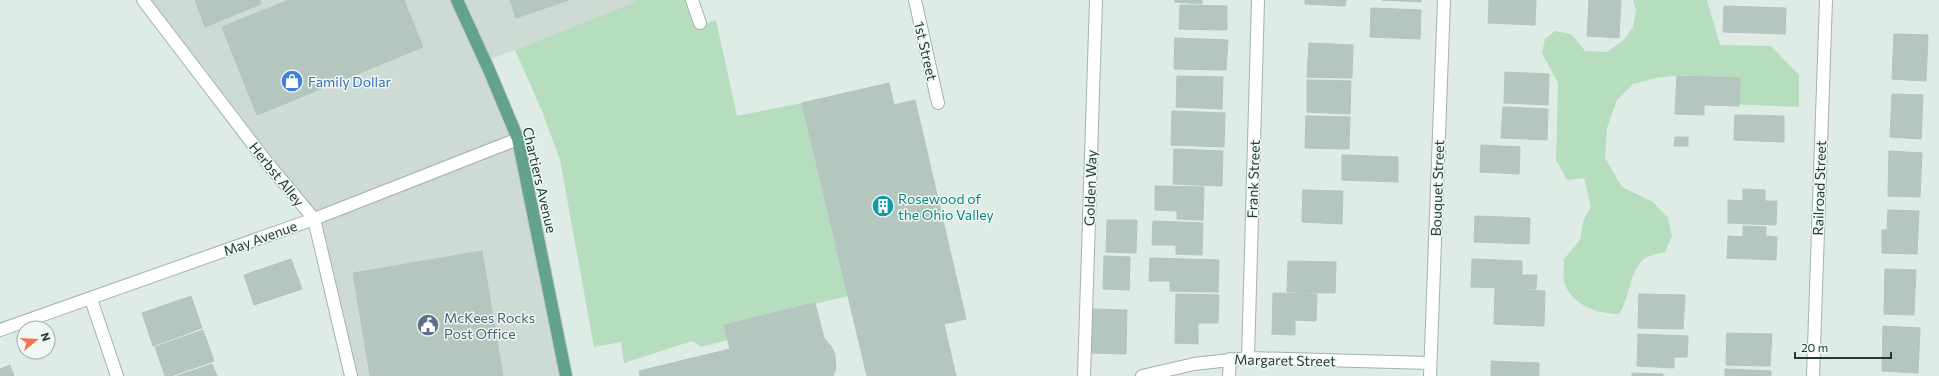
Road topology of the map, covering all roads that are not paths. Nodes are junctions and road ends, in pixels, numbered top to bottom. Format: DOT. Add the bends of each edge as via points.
graph roads {
  1 [pos="143,0"];
  2 [pos="457,0"];
  3 [pos="692,0"];
  4 [pos="915,0"];
  5 [pos="1096,0"];
  6 [pos="1258,0"];
  7 [pos="1444,0"];
  8 [pos="1826,0"];
  9 [pos="700,23"];
  10 [pos="938,103"];
  11 [pos="518,140"];
  12 [pos="314,219"];
  13 [pos="91,299"];
  14 [pos="0,330"];
  15 [pos="1248,358"];
  16 [pos="1230,359"];
  17 [pos="1430,363"];
  18 [pos="117,376"];
  19 [pos="351,376"];
  20 [pos="566,376"];
  21 [pos="1084,376"];
  22 [pos="1142,376"];
  23 [pos="1229,376"];
  24 [pos="1430,376"];
  25 [pos="1813,376"];
  1 -- 12 [label="street, Herbst Alley" via="265,160"];
  2 -- 11 [label="main road, Chartiers Avenue"];
  3 -- 9 [label="street"];
  4 -- 10 [label="street, 1st Street"];
  5 -- 21 [label="street, Golden Way"];
  6 -- 15 [label="street, Frank Street"];
  7 -- 17 [label="street, Bouquet Street"];
  8 -- 25 [label="street, Railroad Street"];
  11 -- 12 [label="street, May Avenue"];
  11 -- 20 [label="main road, Chartiers Avenue"];
  12 -- 13 [label="street, May Avenue"];
  12 -- 19 [label="street, Herbst Alley"];
  13 -- 14 [label="street, May Avenue"];
  13 -- 18 [label="street"];
  15 -- 16 [label="street, Margaret Street"];
  15 -- 17 [label="street, Margaret Street"];
  16 -- 22 [label="street, Margaret Street"];
  16 -- 23 [label="street"];
  17 -- 24 [label="street, Bouquet Street"];
}
